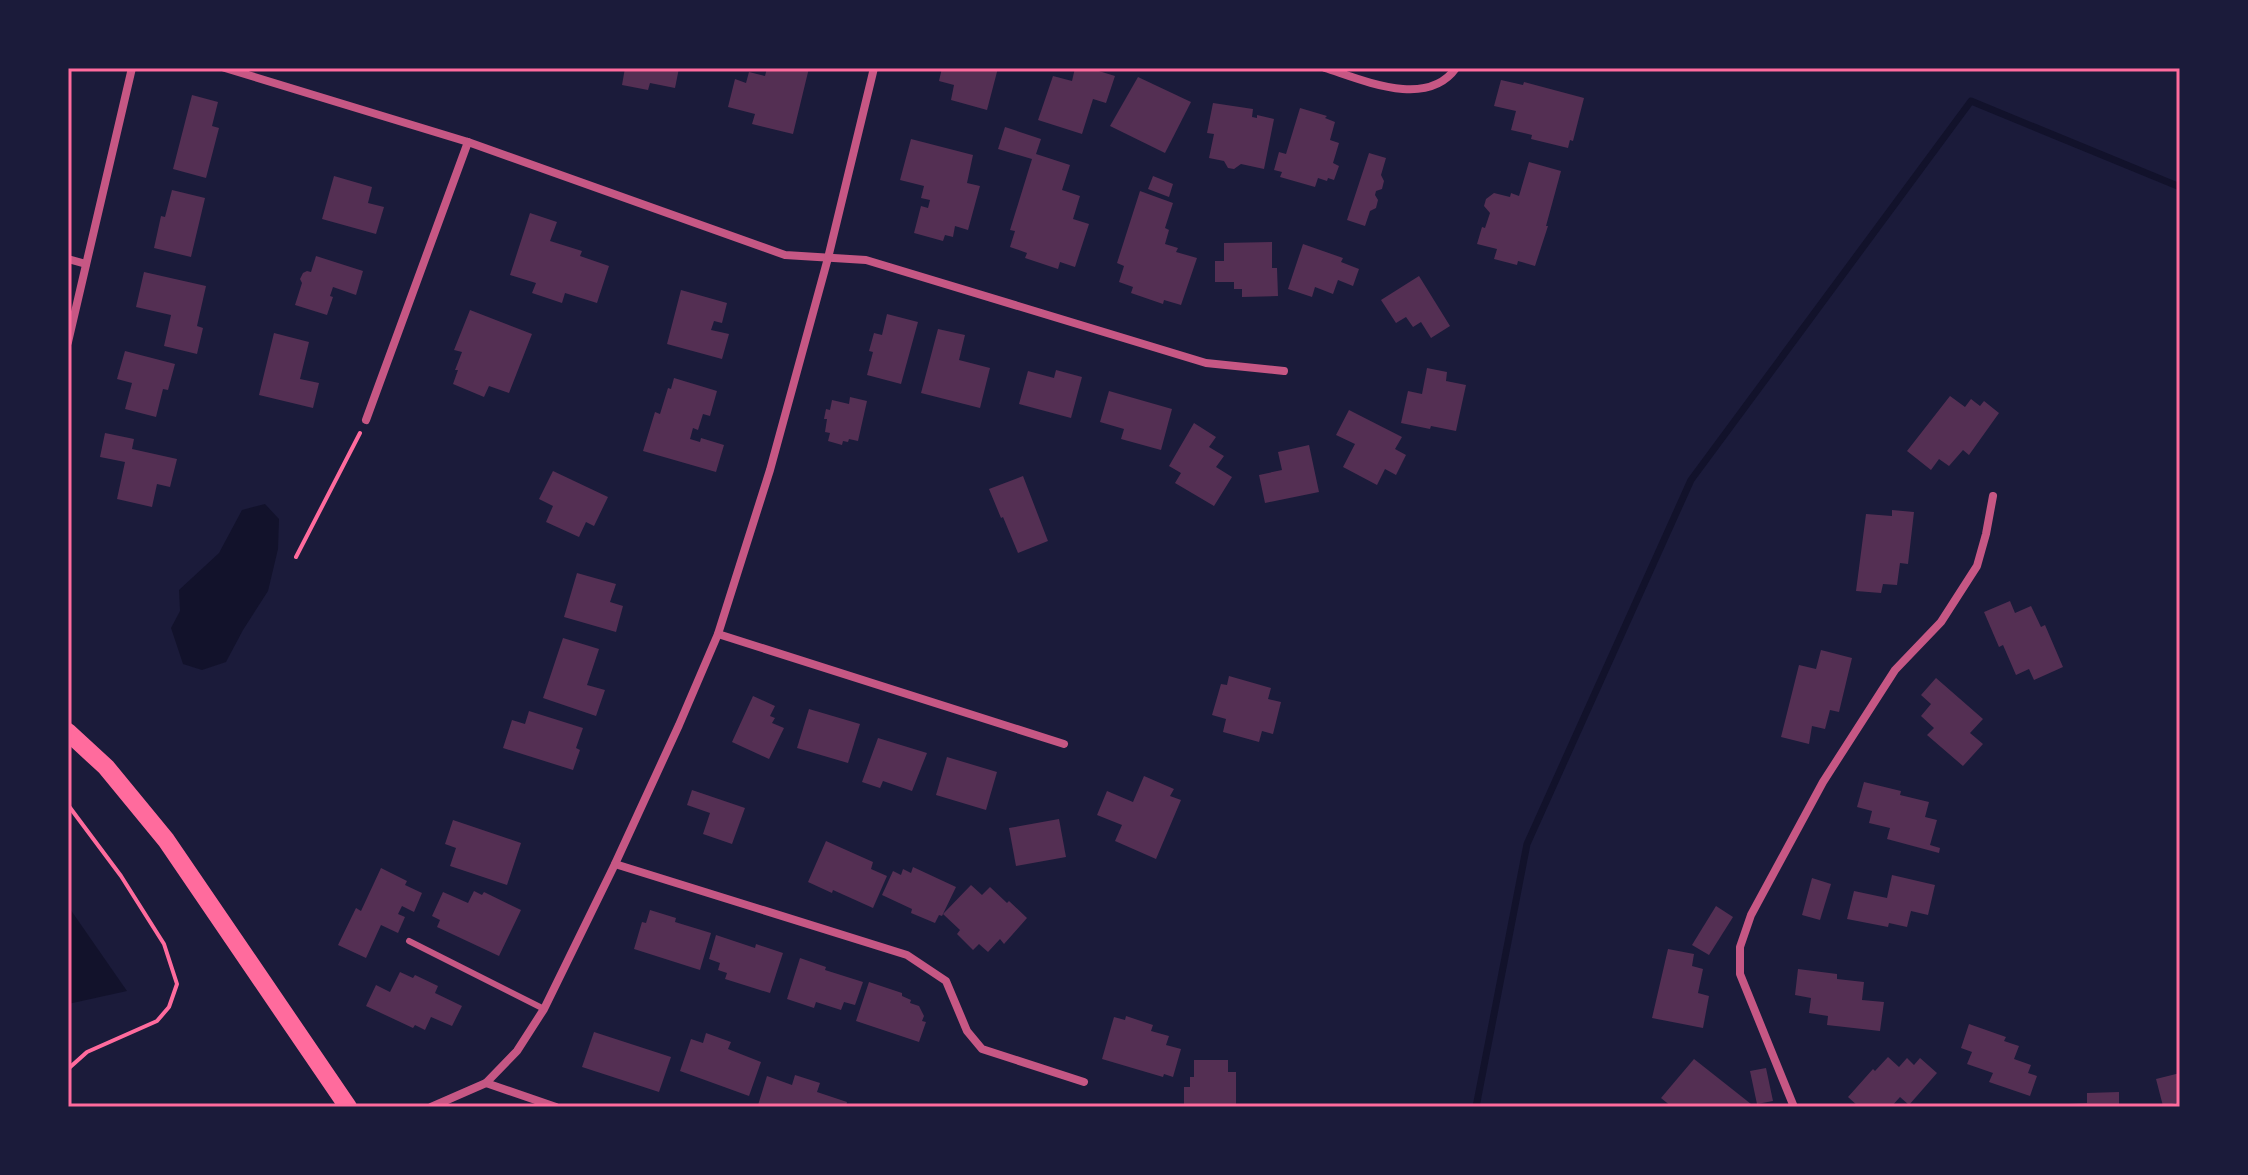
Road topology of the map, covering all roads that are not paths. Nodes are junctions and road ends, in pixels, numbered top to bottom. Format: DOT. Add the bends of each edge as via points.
graph roads {
  1 [pos="132,68"];
  2 [pos="225,68"];
  3 [pos="874,68"];
  4 [pos="1325,68"];
  5 [pos="1456,68"];
  6 [pos="468,142"];
  7 [pos="828,258"];
  8 [pos="68,259"];
  9 [pos="86,264"];
  10 [pos="68,342"];
  11 [pos="1284,371"];
  12 [pos="366,420"];
  13 [pos="1993,496"];
  14 [pos="718,634"];
  15 [pos="68,732"];
  16 [pos="1064,744"];
  17 [pos="68,745"];
  18 [pos="87,749"];
  19 [pos="615,864"];
  20 [pos="409,941"];
  21 [pos="544,1009"];
  22 [pos="1084,1082"];
  23 [pos="486,1083"];
  24 [pos="348,1107"];
  25 [pos="431,1107"];
  26 [pos="556,1107"];
  27 [pos="1794,1107"];
  1 -- 9 [label="street"];
  2 -- 6 [label="street"];
  3 -- 7 [label="street"];
  4 -- 5 [label="street" via="1391,89 1425,89"];
  6 -- 7 [label="street" via="785,255"];
  6 -- 12 [label="street"];
  7 -- 11 [label="street" via="866,260 1206,363"];
  7 -- 14 [label="street"];
  8 -- 9 [label="street"];
  9 -- 10 [label="street"];
  13 -- 27 [label="street" via="1977,566 1941,622 1895,670 1823,782 1751,915 1740,947 1740,974"];
  14 -- 16 [label="street"];
  14 -- 19 [label="street"];
  15 -- 18 [label="main road"];
  17 -- 18 [label="main road"];
  18 -- 24 [label="main road" via="166,840"];
  19 -- 21 [label="street"];
  19 -- 22 [label="street" via="907,955 946,981 967,1031 982,1049"];
  20 -- 21 [label="lane"];
  21 -- 23 [label="street" via="517,1051"];
  23 -- 25 [label="street"];
  23 -- 26 [label="street"];
}
